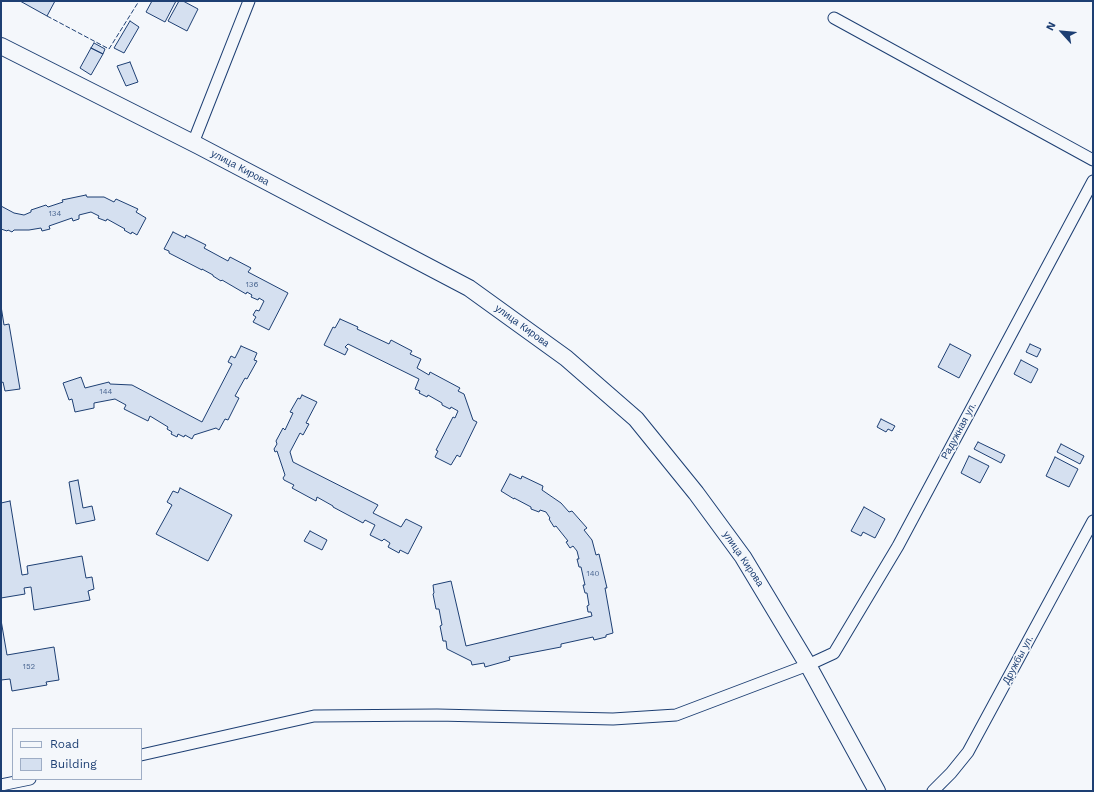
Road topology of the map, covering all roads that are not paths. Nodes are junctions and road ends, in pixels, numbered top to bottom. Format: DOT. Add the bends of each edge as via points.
graph roads {
  1 [pos="249,1"];
  2 [pos="834,18"];
  3 [pos="1,46"];
  4 [pos="193,143"];
  5 [pos="1093,160"];
  6 [pos="1093,181"];
  7 [pos="1093,521"];
  8 [pos="808,665"];
  9 [pos="142,755"];
  10 [pos="26,780"];
  11 [pos="1,786"];
  12 [pos="877,791"];
  13 [pos="933,791"];
  1 -- 4 [label="street"];
  2 -- 5 [label="street"];
  3 -- 4 [label="main road, улица Кирова"];
  4 -- 8 [label="main road, улица Кирова" via="469,288 566,358 636,420 696,493 743,557"];
  6 -- 8 [label="street, Радужная ул." via="898,546 834,653"];
  7 -- 13 [label="street, Дружбы ул." via="968,752"];
  8 -- 9 [label="street, Радужная ул." via="676,715 613,719 437,715 314,716"];
  8 -- 12 [label="main road, улица Кирова"];
  10 -- 11 [label="street"];
}
